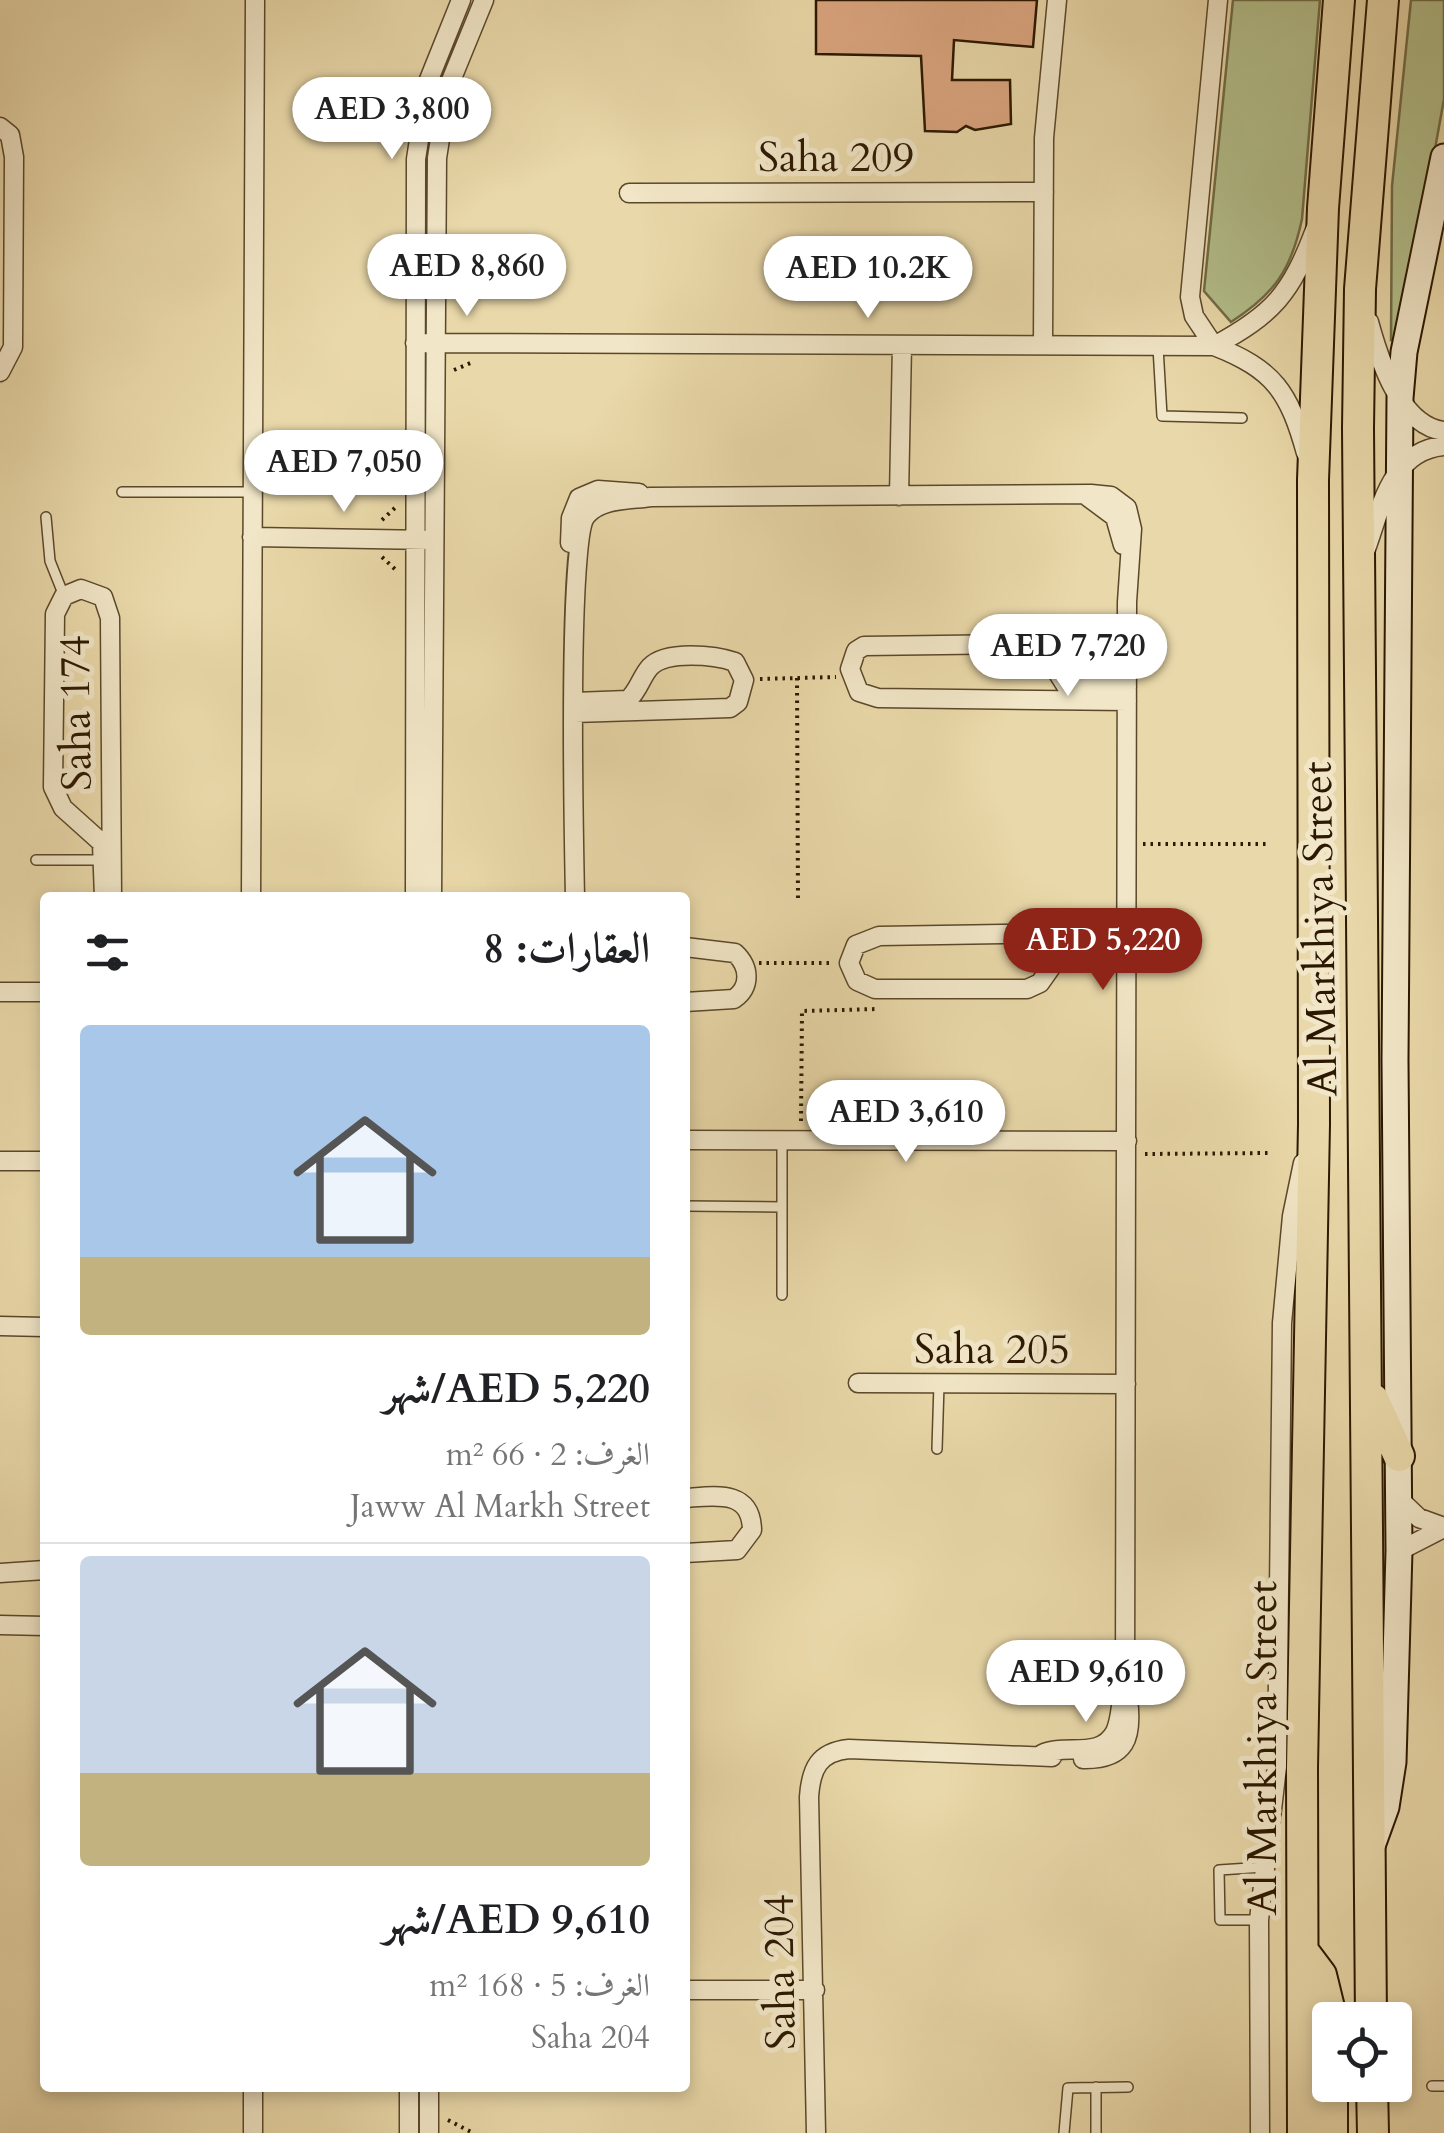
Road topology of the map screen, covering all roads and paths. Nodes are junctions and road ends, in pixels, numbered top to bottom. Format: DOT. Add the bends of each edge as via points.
graph roads {
  1 [pos="255,0"];
  2 [pos="461,0"];
  3 [pos="484,0"];
  4 [pos="1056,0"];
  5 [pos="1218,0"];
  6 [pos="1338,0"];
  7 [pos="1383,0"];
  8 [pos="0,126"];
  9 [pos="1444,157"];
  10 [pos="1044,192"];
  11 [pos="628,193"];
  12 [pos="1323,208"];
  13 [pos="1360,289"];
  14 [pos="415,343"];
  15 [pos="435,343"];
  16 [pos="1158,344"];
  17 [pos="902,345"];
  18 [pos="1043,345"];
  19 [pos="1214,346"];
  20 [pos="0,372"];
  21 [pos="1400,398"];
  22 [pos="1242,418"];
  23 [pos="1444,431"];
  24 [pos="1444,446"];
  25 [pos="1400,468"];
  26 [pos="1313,480"];
  27 [pos="122,492"];
  28 [pos="253,492"];
  29 [pos="899,496"];
  30 [pos="46,517"];
  31 [pos="252,537"];
  32 [pos="426,540"];
  33 [pos="1359,571"];
  34 [pos="64,596"];
  35 [pos="1053,668"];
  36 [pos="850,676"];
  37 [pos="797,678"];
  38 [pos="744,680"];
  39 [pos="642,682"];
  40 [pos="1127,694"];
  41 [pos="1034,700"];
  42 [pos="574,708"];
  43 [pos="662,712"];
  44 [pos="112,796"];
  45 [pos="80,821"];
  46 [pos="1128,844"];
  47 [pos="1268,844"];
  48 [pos="36,860"];
  49 [pos="104,860"];
  50 [pos="104,892"];
  51 [pos="112,892"];
  52 [pos="253,892"];
  53 [pos="415,892"];
  54 [pos="432,892"];
  55 [pos="574,892"];
  56 [pos="798,901"];
  57 [pos="1029,933"];
  58 [pos="1127,937"];
  59 [pos="690,947"];
  60 [pos="745,963"];
  61 [pos="849,963"];
  62 [pos="1051,966"];
  63 [pos="886,988"];
  64 [pos="0,992"];
  65 [pos="40,992"];
  66 [pos="690,1002"];
  67 [pos="1314,1124"];
  68 [pos="690,1140"];
  69 [pos="791,1141"];
  70 [pos="1127,1148"];
  71 [pos="1270,1153"];
  72 [pos="0,1161"];
  73 [pos="40,1161"];
  74 [pos="690,1206"];
  75 [pos="782,1207"];
  76 [pos="782,1295"];
  77 [pos="0,1326"];
  78 [pos="40,1326"];
  79 [pos="858,1383"];
  80 [pos="939,1384"];
  81 [pos="1126,1384"];
  82 [pos="1367,1387"];
  83 [pos="938,1449"];
  84 [pos="1398,1456"];
  85 [pos="690,1498"];
  86 [pos="1399,1499"];
  87 [pos="1444,1527"];
  88 [pos="1399,1551"];
  89 [pos="690,1553"];
  90 [pos="40,1570"];
  91 [pos="0,1573"];
  92 [pos="0,1625"];
  93 [pos="40,1626"];
  94 [pos="1368,1858"];
  95 [pos="1265,1866"];
  96 [pos="1260,1920"];
  97 [pos="1303,1951"];
  98 [pos="690,1990"];
  99 [pos="816,1990"];
  100 [pos="1327,2002"];
  101 [pos="1370,2002"];
  102 [pos="1432,2086"];
  103 [pos="1444,2086"];
  104 [pos="1096,2087"];
  105 [pos="1128,2087"];
  106 [pos="252,2092"];
  107 [pos="410,2092"];
  108 [pos="429,2092"];
  109 [pos="1332,2102"];
  110 [pos="1372,2102"];
  111 [pos="445,2118"];
  112 [pos="1260,2125"];
  113 [pos="253,2133"];
  114 [pos="409,2133"];
  115 [pos="429,2133"];
  116 [pos="473,2133"];
  117 [pos="816,2133"];
  118 [pos="1064,2133"];
  119 [pos="1096,2133"];
  120 [pos="1243,2133"];
  121 [pos="1303,2133"];
  122 [pos="1332,2133"];
  123 [pos="1372,2133"];
  1 -- 28 [label="street"];
  2 -- 14 [label="street" via="418,126"];
  3 -- 15 [label="street" via="448,88 440,129"];
  4 -- 10 [label="street"];
  5 -- 19 [label="street" via="1190,297"];
  6 -- 12 [label="highway, Al Markhiya Street"];
  7 -- 13 [label="highway, Al Markhiya Street"];
  8 -- 20 [label="street" via="14,157 13,347"];
  9 -- 21 [label="main road, Al Markhiya Street"];
  10 -- 11 [label="street, Saha 209"];
  10 -- 18 [label="street"];
  12 -- 19 [label="street" via="1301,266 1270,312"];
  12 -- 26 [label="highway, Al Markhiya Street"];
  13 -- 21 [label="street"];
  13 -- 33 [label="highway, Al Markhiya Street"];
  14 -- 15 [label="street"];
  14 -- 32 [label="street"];
  15 -- 17 [label="street"];
  15 -- 32 [label="street"];
  16 -- 18 [label="street"];
  16 -- 19 [label="street"];
  16 -- 22 [label="lane" via="1162,416"];
  17 -- 18 [label="street"];
  17 -- 29 [label="street"];
  19 -- 26 [label="street" via="1269,374 1288,402"];
  21 -- 23 [label="street" via="1431,430"];
  21 -- 25 [label="main road, Al Markhiya Street"];
  24 -- 25 [label="street" via="1416,452"];
  25 -- 33 [label="street"];
  25 -- 84 [label="main road, Al Markhiya Street"];
  26 -- 67 [label="highway, Al Markhiya Street"];
  27 -- 28 [label="lane"];
  28 -- 31 [label="street"];
  29 -- 40 [label="street, Saha 204" via="1088,497 1110,512 1121,529"];
  29 -- 42 [label="street" via="650,496 603,504 587,514 576,586"];
  30 -- 34 [label="lane" via="47,547"];
  31 -- 32 [label="street"];
  31 -- 52 [label="street"];
  32 -- 53 [label="street"];
  32 -- 54 [label="street"];
  33 -- 82 [label="highway, Al Markhiya Street"];
  34 -- 44 [label="street, Saha 174" via="81,589 109,606"];
  34 -- 45 [label="street, Saha 174" via="54,614 53,787 56,800"];
  35 -- 36 [label="street" via="1036,644 874,645 856,651"];
  35 -- 40 [label="street" via="1072,688"];
  35 -- 41 [label="street"];
  36 -- 37 [label="path"];
  36 -- 41 [label="street" via="859,692 878,698"];
  37 -- 38 [label="path"];
  37 -- 56 [label="path"];
  38 -- 39 [label="street" via="741,668 726,658 672,657 654,663"];
  38 -- 43 [label="street" via="730,708"];
  39 -- 42 [label="street" via="620,702"];
  39 -- 43 [label="street"];
  40 -- 41 [label="street"];
  40 -- 46 [label="street, Saha 204"];
  42 -- 43 [label="street"];
  42 -- 55 [label="street"];
  44 -- 45 [label="street"];
  44 -- 51 [label="street, Saha 174"];
  45 -- 49 [label="street, Saha 174" via="95,832"];
  46 -- 47 [label="path"];
  46 -- 58 [label="street, Saha 204"];
  48 -- 49 [label="lane"];
  49 -- 50 [label="street"];
  57 -- 58 [label="street"];
  57 -- 61 [label="street" via="870,938 856,946"];
  57 -- 62 [label="street" via="1044,946"];
  58 -- 62 [label="street" via="1074,942"];
  58 -- 70 [label="street, Saha 204"];
  59 -- 60 [label="street" via="727,950"];
  60 -- 61 [label="path"];
  60 -- 66 [label="street" via="745,988 734,999"];
  61 -- 63 [label="street" via="857,981"];
  62 -- 63 [label="street" via="1027,989"];
  63 -- 69 [label="path" via="886,1008 802,1010"];
  64 -- 65 [label="street"];
  67 -- 95 [label="street, Al Markhiya Street" via="1292,1216 1282,1323 1277,1767"];
  67 -- 97 [label="highway, Al Markhiya Street"];
  68 -- 69 [label="street"];
  69 -- 70 [label="street"];
  69 -- 75 [label="lane"];
  70 -- 71 [label="path"];
  70 -- 81 [label="street, Saha 204"];
  72 -- 73 [label="street"];
  74 -- 75 [label="lane"];
  75 -- 76 [label="lane"];
  77 -- 78 [label="street"];
  79 -- 80 [label="street, Saha 205"];
  80 -- 81 [label="street, Saha 205"];
  80 -- 83 [label="lane"];
  81 -- 99 [label="street, Saha 204" via="1125,1685 1118,1723 1108,1742 1042,1754 839,1750 814,1765 809,1796"];
  82 -- 84 [label="highway"];
  82 -- 94 [label="highway, Al Markhiya Street"];
  84 -- 86 [label="main road, Al Markhiya Street"];
  85 -- 89 [label="street" via="736,1498 752,1517 752,1530 737,1550"];
  86 -- 87 [label="street" via="1419,1518"];
  86 -- 88 [label="main road, Al Markhiya Street"];
  87 -- 88 [label="street"];
  88 -- 94 [label="main road, Al Markhiya Street" via="1393,1762"];
  90 -- 91 [label="street"];
  92 -- 93 [label="street"];
  94 -- 101 [label="highway, Al Markhiya Street"];
  95 -- 96 [label="street, Al Markhiya Street"];
  95 -- 96 [label="lane" via="1219,1870 1220,1920"];
  96 -- 112 [label="street, Al Markhiya Street"];
  97 -- 100 [label="highway" via="1320,1975"];
  97 -- 121 [label="highway, Al Markhiya Street"];
  98 -- 99 [label="street"];
  99 -- 117 [label="street, Saha 204"];
  102 -- 103 [label="lane"];
  104 -- 105 [label="lane"];
  104 -- 118 [label="lane" via="1066,2090"];
  104 -- 119 [label="lane"];
  106 -- 113 [label="street"];
  107 -- 114 [label="street"];
  108 -- 115 [label="street"];
  109 -- 122 [label="highway"];
  110 -- 123 [label="highway"];
  111 -- 116 [label="path"];
  112 -- 120 [label="street"];
}
